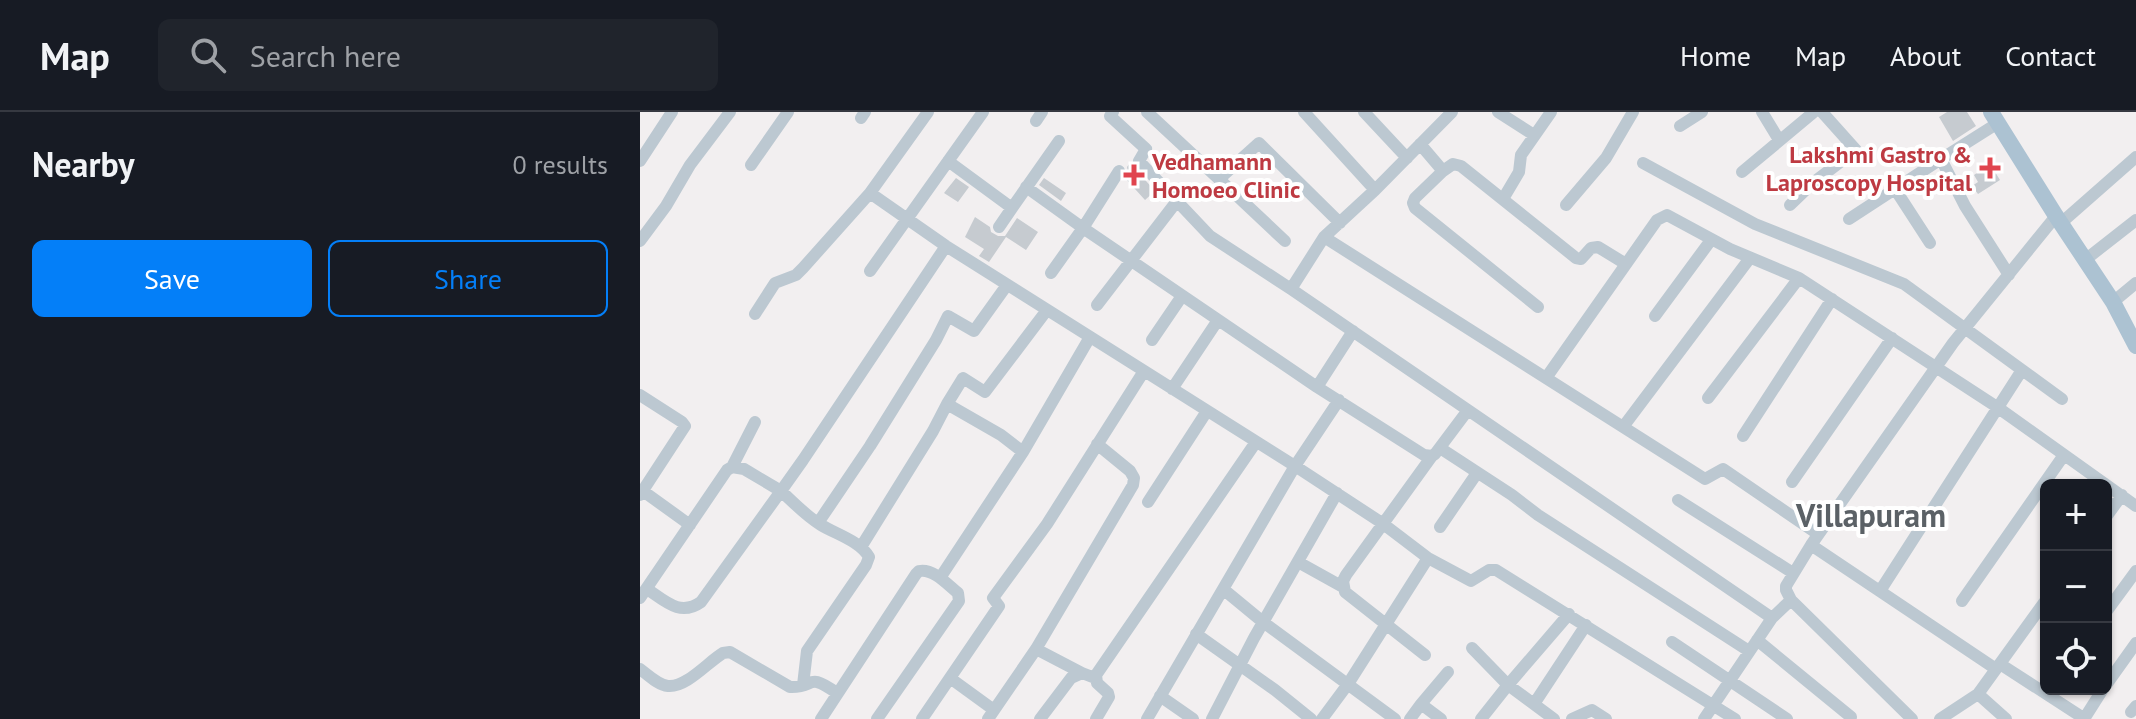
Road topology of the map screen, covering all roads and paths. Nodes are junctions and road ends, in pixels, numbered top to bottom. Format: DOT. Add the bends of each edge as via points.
graph roads {
  1 [pos="672,112"];
  2 [pos="730,112"];
  3 [pos="788,112"];
  4 [pos="928,112"];
  5 [pos="983,112"];
  6 [pos="1113,112"];
  7 [pos="1147,112"];
  8 [pos="1304,112"];
  9 [pos="1364,112"];
  10 [pos="1498,112"];
  11 [pos="1551,112"];
  12 [pos="1633,112"];
  13 [pos="1702,112"];
  14 [pos="1762,112"];
  15 [pos="1814,112"];
  16 [pos="1822,112"];
  17 [pos="1444,115"];
  18 [pos="1994,117"];
  19 [pos="1680,126"];
  20 [pos="1534,135"];
  21 [pos="1779,140"];
  22 [pos="1059,141"];
  23 [pos="1420,144"];
  24 [pos="2136,157"];
  25 [pos="1407,158"];
  26 [pos="1941,159"];
  27 [pos="640,161"];
  28 [pos="948,161"];
  29 [pos="1643,163"];
  30 [pos="751,165"];
  31 [pos="1119,171"];
  32 [pos="1443,171"];
  33 [pos="1742,172"];
  34 [pos="1219,179"];
  35 [pos="1026,187"];
  36 [pos="1895,189"];
  37 [pos="1375,190"];
  38 [pos="870,193"];
  39 [pos="1503,199"];
  40 [pos="1177,201"];
  41 [pos="1566,205"];
  42 [pos="1790,205"];
  43 [pos="1012,208"];
  44 [pos="906,219"];
  45 [pos="1849,219"];
  46 [pos="2058,220"];
  47 [pos="2136,220"];
  48 [pos="1340,223"];
  49 [pos="999,227"];
  50 [pos="1083,228"];
  51 [pos="1324,237"];
  52 [pos="1711,240"];
  53 [pos="640,241"];
  54 [pos="1285,241"];
  55 [pos="1930,243"];
  56 [pos="946,246"];
  57 [pos="1750,258"];
  58 [pos="1129,260"];
  59 [pos="2085,260"];
  60 [pos="1626,264"];
  61 [pos="870,271"];
  62 [pos="1051,273"];
  63 [pos="2009,275"];
  64 [pos="1799,278"];
  65 [pos="2136,283"];
  66 [pos="1007,285"];
  67 [pos="1291,289"];
  68 [pos="1182,296"];
  69 [pos="1832,299"];
  70 [pos="2113,302"];
  71 [pos="1097,305"];
  72 [pos="1538,307"];
  73 [pos="1047,310"];
  74 [pos="755,314"];
  75 [pos="1655,316"];
  76 [pos="1218,320"];
  77 [pos="1964,329"];
  78 [pos="1353,331"];
  79 [pos="1090,337"];
  80 [pos="1892,338"];
  81 [pos="1152,340"];
  82 [pos="2136,346"];
  83 [pos="1936,367"];
  84 [pos="2022,370"];
  85 [pos="1144,371"];
  86 [pos="1546,378"];
  87 [pos="1317,387"];
  88 [pos="1172,389"];
  89 [pos="644,398"];
  90 [pos="1708,398"];
  91 [pos="2062,399"];
  92 [pos="1339,400"];
  93 [pos="947,404"];
  94 [pos="1997,407"];
  95 [pos="1468,410"];
  96 [pos="1207,411"];
  97 [pos="640,413"];
  98 [pos="755,422"];
  99 [pos="1623,427"];
  100 [pos="1743,436"];
  101 [pos="1256,442"];
  102 [pos="1097,444"];
  103 [pos="1023,452"];
  104 [pos="1436,452"];
  105 [pos="2064,455"];
  106 [pos="1295,466"];
  107 [pos="732,467"];
  108 [pos="1477,473"];
  109 [pos="1792,482"];
  110 [pos="781,491"];
  111 [pos="641,493"];
  112 [pos="1337,493"];
  113 [pos="2122,495"];
  114 [pos="1678,500"];
  115 [pos="1148,502"];
  116 [pos="2136,506"];
  117 [pos="2112,509"];
  118 [pos="818,523"];
  119 [pos="1382,523"];
  120 [pos="690,525"];
  121 [pos="1440,527"];
  122 [pos="1814,539"];
  123 [pos="861,547"];
  124 [pos="1428,558"];
  125 [pos="1298,562"];
  126 [pos="2136,571"];
  127 [pos="1793,573"];
  128 [pos="940,578"];
  129 [pos="1343,587"];
  130 [pos="1223,589"];
  131 [pos="1880,591"];
  132 [pos="643,594"];
  133 [pos="1791,600"];
  134 [pos="1962,601"];
  135 [pos="2112,604"];
  136 [pos="2040,608"];
  137 [pos="1569,614"];
  138 [pos="1772,618"];
  139 [pos="1263,622"];
  140 [pos="1385,625"];
  141 [pos="1586,625"];
  142 [pos="1196,634"];
  143 [pos="1672,642"];
  144 [pos="2136,643"];
  145 [pos="1753,646"];
  146 [pos="1472,648"];
  147 [pos="1036,649"];
  148 [pos="1425,655"];
  149 [pos="1240,666"];
  150 [pos="1998,667"];
  151 [pos="640,669"];
  152 [pos="1448,672"];
  153 [pos="1082,673"];
  154 [pos="2112,677"];
  155 [pos="950,678"];
  156 [pos="1095,678"];
  157 [pos="1729,680"];
  158 [pos="1348,684"];
  159 [pos="803,685"];
  160 [pos="1508,685"];
  161 [pos="837,693"];
  162 [pos="1978,694"];
  163 [pos="2100,695"];
  164 [pos="1160,696"];
  165 [pos="1421,704"];
  166 [pos="1534,704"];
  167 [pos="1713,704"];
  168 [pos="991,715"];
  169 [pos="1851,717"];
  170 [pos="821,719"];
  171 [pos="877,719"];
  172 [pos="922,719"];
  173 [pos="1040,719"];
  174 [pos="1096,719"];
  175 [pos="1147,719"];
  176 [pos="1193,719"];
  177 [pos="1212,719"];
  178 [pos="1311,719"];
  179 [pos="1322,719"];
  180 [pos="1395,719"];
  181 [pos="1410,719"];
  182 [pos="1441,719"];
  183 [pos="1481,719"];
  184 [pos="1554,719"];
  185 [pos="1572,719"];
  186 [pos="1606,719"];
  187 [pos="1704,719"];
  188 [pos="1735,719"];
  189 [pos="1787,719"];
  190 [pos="1912,719"];
  191 [pos="1942,719"];
  192 [pos="2006,719"];
  193 [pos="2084,719"];
  1 -- 27 [label="street"];
  2 -- 53 [label="street"];
  3 -- 30 [label="street"];
  4 -- 38 [label="street"];
  5 -- 28 [label="street"];
  6 -- 40 [label="street" via="1110,116 1146,149 1139,161"];
  7 -- 34 [label="street"];
  8 -- 37 [label="street"];
  9 -- 25 [label="street"];
  10 -- 20 [label="street"];
  11 -- 20 [label="street"];
  12 -- 41 [label="street" via="1606,158"];
  13 -- 19 [label="street"];
  14 -- 21 [label="street"];
  15 -- 21 [label="street"];
  16 -- 42 [label="street" via="1856,150"];
  17 -- 23 [label="street"];
  18 -- 26 [label="street"];
  18 -- 46 [label="main road"];
  20 -- 39 [label="street"];
  21 -- 33 [label="street"];
  22 -- 35 [label="street"];
  23 -- 25 [label="street"];
  23 -- 32 [label="street"];
  24 -- 46 [label="street"];
  25 -- 37 [label="street"];
  26 -- 36 [label="street"];
  26 -- 63 [label="street"];
  28 -- 43 [label="street"];
  28 -- 44 [label="street"];
  29 -- 77 [label="street" via="1755,224 1904,284"];
  31 -- 50 [label="street"];
  32 -- 39 [label="street" via="1458,164"];
  32 -- 72 [label="street" via="1415,198 1415,208"];
  34 -- 48 [label="street" via="1259,143"];
  34 -- 54 [label="street"];
  35 -- 43 [label="street"];
  35 -- 50 [label="street"];
  36 -- 45 [label="street"];
  36 -- 55 [label="street"];
  37 -- 48 [label="street"];
  38 -- 44 [label="street"];
  38 -- 74 [label="street" via="796,275 775,283"];
  39 -- 60 [label="street" via="1576,258 1598,247"];
  40 -- 58 [label="street"];
  40 -- 67 [label="street" via="1210,236"];
  43 -- 49 [label="street"];
  44 -- 56 [label="street"];
  44 -- 61 [label="street"];
  46 -- 59 [label="main road"];
  46 -- 63 [label="street"];
  47 -- 59 [label="street"];
  48 -- 51 [label="street"];
  50 -- 58 [label="street"];
  50 -- 62 [label="street"];
  51 -- 67 [label="street"];
  51 -- 86 [label="street"];
  52 -- 57 [label="street"];
  52 -- 60 [label="street" via="1662,216"];
  52 -- 75 [label="street"];
  56 -- 66 [label="street"];
  56 -- 110 [label="street"];
  57 -- 64 [label="street"];
  57 -- 99 [label="street"];
  58 -- 68 [label="street"];
  58 -- 71 [label="street"];
  59 -- 70 [label="main road"];
  60 -- 86 [label="street"];
  63 -- 77 [label="street"];
  64 -- 69 [label="street"];
  64 -- 90 [label="street"];
  65 -- 70 [label="street"];
  66 -- 73 [label="street"];
  66 -- 118 [label="street" via="974,331 948,316"];
  67 -- 78 [label="street"];
  68 -- 76 [label="street"];
  68 -- 81 [label="street"];
  69 -- 80 [label="street"];
  69 -- 100 [label="street"];
  70 -- 82 [label="main road"];
  73 -- 79 [label="street"];
  73 -- 93 [label="street" via="985,392 963,378"];
  76 -- 87 [label="street"];
  76 -- 88 [label="street"];
  77 -- 83 [label="street"];
  77 -- 84 [label="street"];
  78 -- 87 [label="street"];
  78 -- 95 [label="street"];
  79 -- 85 [label="street"];
  79 -- 103 [label="street"];
  80 -- 83 [label="street"];
  80 -- 109 [label="street"];
  83 -- 94 [label="street"];
  83 -- 122 [label="street"];
  84 -- 91 [label="street"];
  84 -- 94 [label="street"];
  85 -- 88 [label="street"];
  85 -- 102 [label="street"];
  86 -- 99 [label="street"];
  87 -- 92 [label="street"];
  88 -- 96 [label="street"];
  89 -- 97 [label="street"];
  89 -- 111 [label="street" via="685,426"];
  92 -- 104 [label="street" via="1424,455"];
  92 -- 106 [label="street"];
  93 -- 103 [label="street"];
  93 -- 123 [label="street"];
  94 -- 105 [label="street"];
  94 -- 131 [label="street"];
  95 -- 104 [label="street"];
  95 -- 138 [label="street"];
  96 -- 101 [label="street"];
  96 -- 115 [label="street"];
  98 -- 107 [label="street"];
  99 -- 122 [label="street" via="1705,479 1723,469"];
  101 -- 106 [label="street"];
  101 -- 156 [label="street"];
  102 -- 147 [label="street" via="1130,471 1133,485"];
  102 -- 155 [label="street" via="993,598 999,606"];
  103 -- 128 [label="street"];
  104 -- 108 [label="street"];
  104 -- 119 [label="street"];
  105 -- 113 [label="street"];
  105 -- 134 [label="street"];
  106 -- 112 [label="street"];
  106 -- 130 [label="street"];
  107 -- 110 [label="street"];
  107 -- 120 [label="street"];
  108 -- 121 [label="street"];
  108 -- 145 [label="street"];
  110 -- 118 [label="street"];
  110 -- 132 [label="street" via="693,608 678,609"];
  111 -- 120 [label="street"];
  112 -- 119 [label="street"];
  112 -- 125 [label="street"];
  113 -- 116 [label="street"];
  113 -- 117 [label="street"];
  114 -- 127 [label="street"];
  118 -- 123 [label="street"];
  119 -- 124 [label="street"];
  119 -- 129 [label="street"];
  120 -- 132 [label="street"];
  122 -- 127 [label="street"];
  122 -- 131 [label="street"];
  123 -- 159 [label="street" via="868,560 807,651"];
  124 -- 137 [label="street" via="1471,581 1496,570"];
  124 -- 140 [label="street"];
  125 -- 129 [label="street"];
  125 -- 139 [label="street"];
  126 -- 135 [label="street"];
  127 -- 133 [label="street" via="1786,586"];
  128 -- 161 [label="street" via="919,571"];
  128 -- 171 [label="street" via="958,593 959,601"];
  129 -- 140 [label="street"];
  130 -- 139 [label="street"];
  130 -- 142 [label="street"];
  131 -- 150 [label="street"];
  133 -- 138 [label="street"];
  133 -- 190 [label="street"];
  136 -- 150 [label="street"];
  137 -- 141 [label="street"];
  137 -- 160 [label="street"];
  138 -- 145 [label="street"];
  139 -- 149 [label="street"];
  139 -- 158 [label="street"];
  140 -- 148 [label="street"];
  140 -- 158 [label="street"];
  141 -- 166 [label="street"];
  141 -- 167 [label="street"];
  142 -- 149 [label="street"];
  142 -- 164 [label="street"];
  143 -- 157 [label="street"];
  144 -- 154 [label="street"];
  145 -- 157 [label="street"];
  145 -- 169 [label="street"];
  146 -- 160 [label="street"];
  147 -- 153 [label="street"];
  147 -- 168 [label="street"];
  149 -- 177 [label="street"];
  149 -- 178 [label="street"];
  150 -- 162 [label="street"];
  150 -- 193 [label="street"];
  151 -- 159 [label="street" via="674,686 730,652 790,687"];
  152 -- 165 [label="street"];
  153 -- 156 [label="street"];
  153 -- 173 [label="street" via="1067,682"];
  155 -- 168 [label="street"];
  155 -- 172 [label="street"];
  156 -- 174 [label="street" via="1109,697"];
  157 -- 167 [label="street"];
  157 -- 189 [label="street"];
  158 -- 179 [label="street"];
  158 -- 180 [label="street"];
  159 -- 161 [label="street" via="818,681"];
  160 -- 166 [label="street"];
  160 -- 183 [label="street"];
  161 -- 170 [label="street"];
  162 -- 191 [label="street"];
  162 -- 192 [label="street"];
  163 -- 193 [label="street"];
  164 -- 175 [label="street"];
  164 -- 176 [label="street"];
  165 -- 181 [label="street"];
  165 -- 182 [label="street"];
  166 -- 184 [label="street"];
  167 -- 187 [label="street"];
  167 -- 188 [label="street"];
  185 -- 186 [label="street" via="1592,710"];
}
